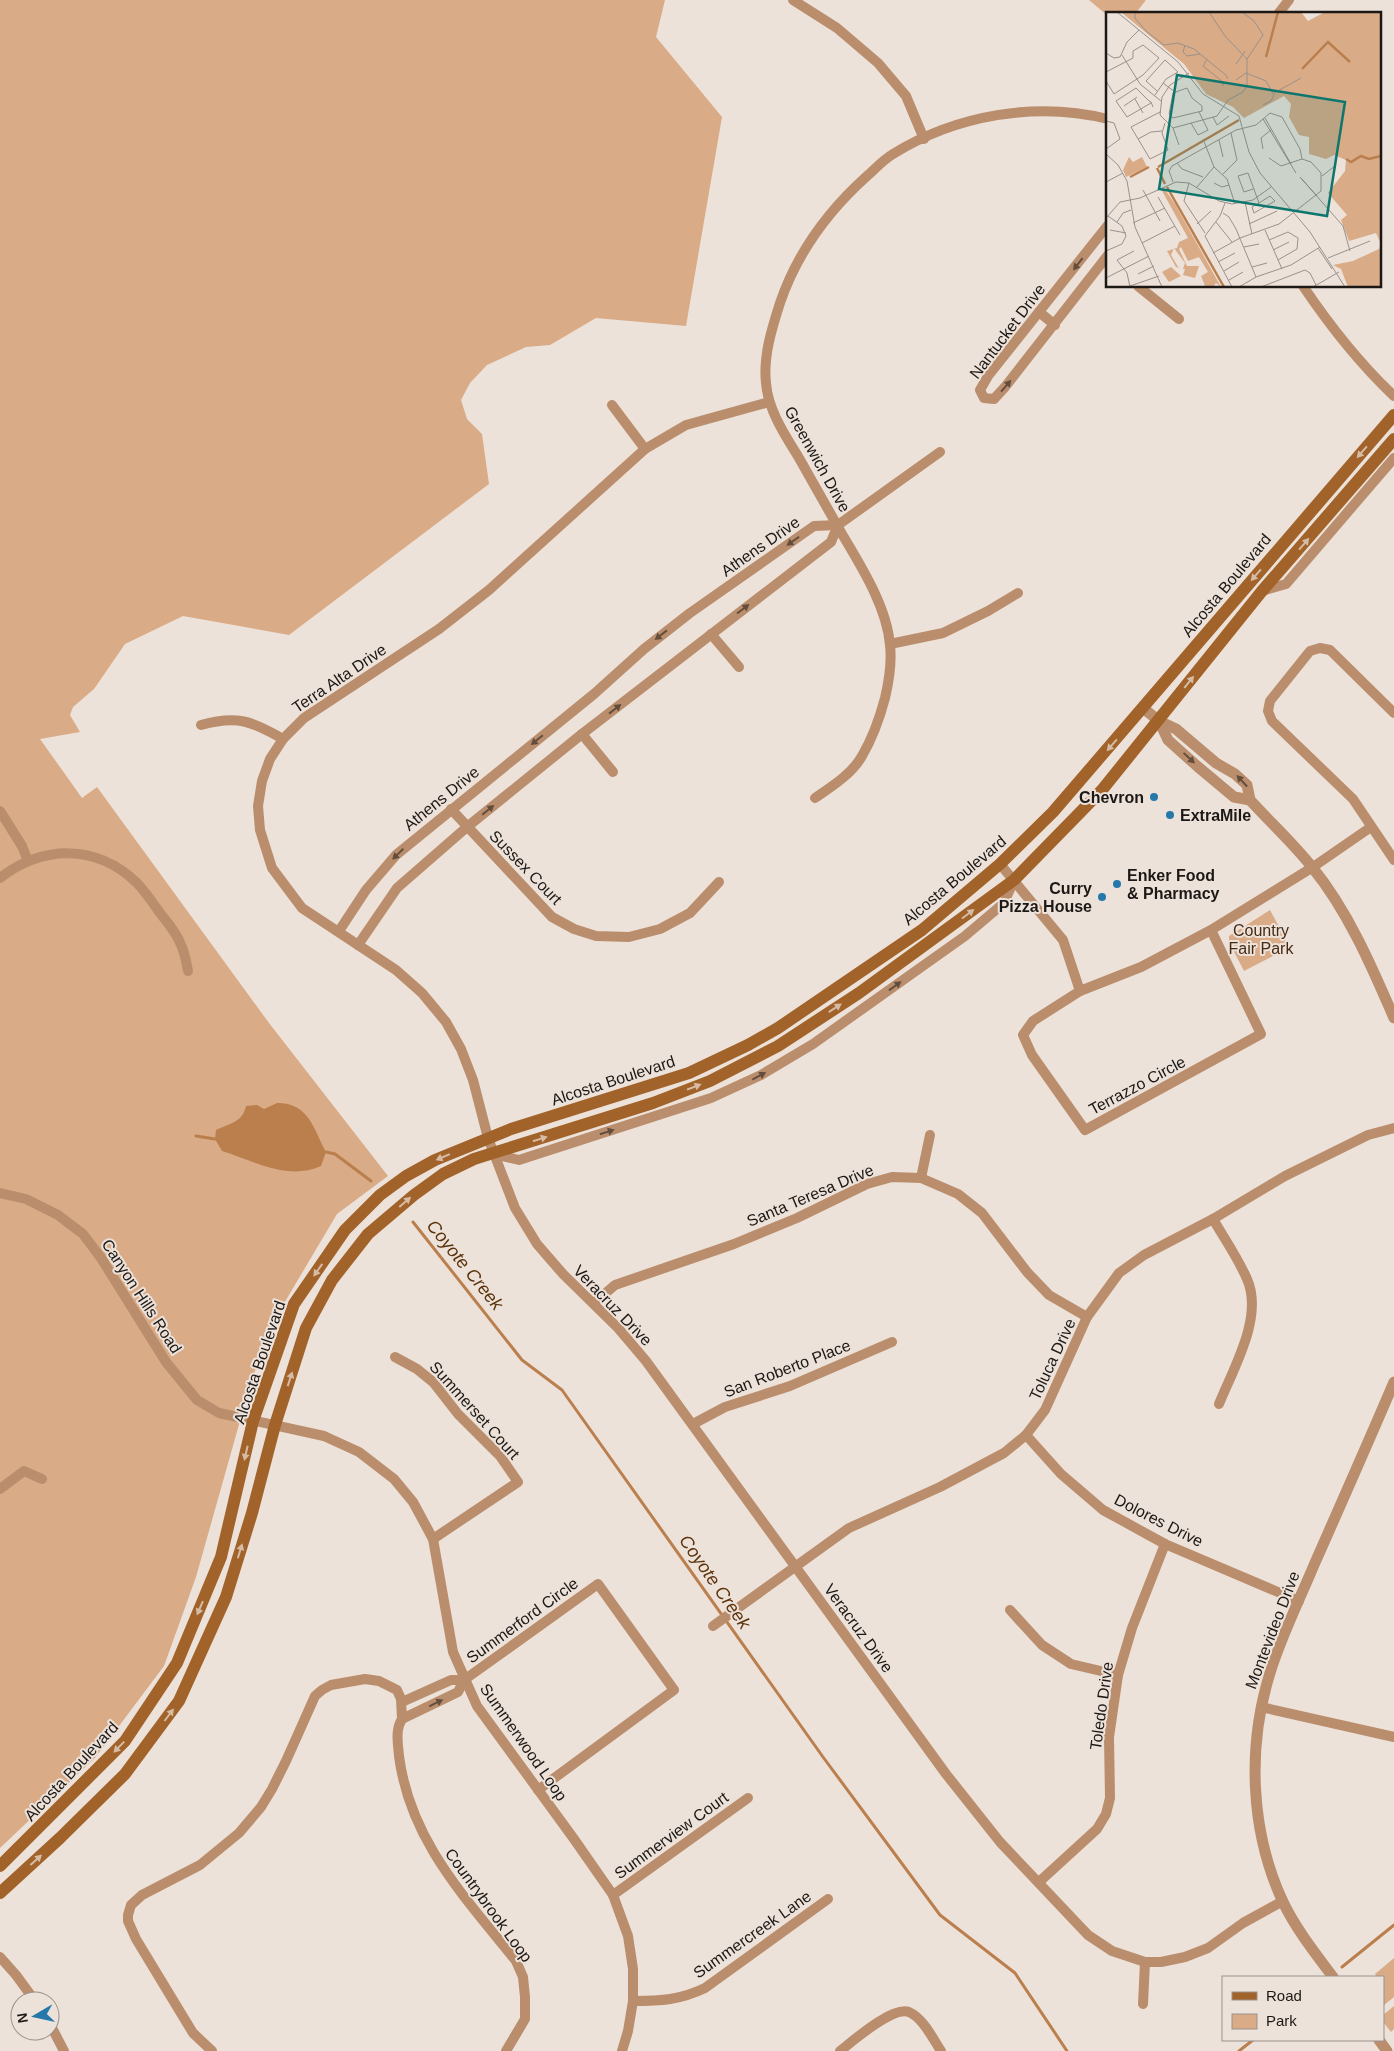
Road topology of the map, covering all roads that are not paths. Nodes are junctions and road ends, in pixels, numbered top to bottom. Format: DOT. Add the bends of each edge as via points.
graph roads {
  1 [pos="793,0"];
  2 [pos="1289,0"];
  3 [pos="1280,12"];
  4 [pos="1106,119"];
  5 [pos="924,139"];
  6 [pos="1106,228"];
  7 [pos="1090,248"];
  8 [pos="1106,258"];
  9 [pos="1106,260"];
  10 [pos="1140,288"];
  11 [pos="1304,288"];
  12 [pos="1039,312"];
  13 [pos="1179,319"];
  14 [pos="1055,324"];
  15 [pos="1394,396"];
  16 [pos="769,402"];
  17 [pos="612,405"];
  18 [pos="1394,415"];
  19 [pos="1394,439"];
  20 [pos="645,449"];
  21 [pos="940,452"];
  22 [pos="1394,458"];
  23 [pos="838,525"];
  24 [pos="1262,592"];
  25 [pos="1018,593"];
  26 [pos="711,634"];
  27 [pos="890,644"];
  28 [pos="739,667"];
  29 [pos="1144,708"];
  30 [pos="1394,713"];
  31 [pos="1159,721"];
  32 [pos="201,725"];
  33 [pos="582,734"];
  34 [pos="283,739"];
  35 [pos="613,772"];
  36 [pos="815,798"];
  37 [pos="1250,800"];
  38 [pos="451,809"];
  39 [pos="0,811"];
  40 [pos="467,827"];
  41 [pos="1371,827"];
  42 [pos="1394,860"];
  43 [pos="28,861"];
  44 [pos="1000,864"];
  45 [pos="1313,867"];
  46 [pos="0,878"];
  47 [pos="1014,880"];
  48 [pos="718,882"];
  49 [pos="1211,930"];
  50 [pos="339,931"];
  51 [pos="358,945"];
  52 [pos="188,971"];
  53 [pos="1080,991"];
  54 [pos="1391,1004"];
  55 [pos="1394,1018"];
  56 [pos="1394,1128"];
  57 [pos="930,1135"];
  58 [pos="488,1138"];
  59 [pos="493,1154"];
  60 [pos="921,1178"];
  61 [pos="0,1193"];
  62 [pos="1213,1218"];
  63 [pos="594,1303"];
  64 [pos="1087,1317"];
  65 [pos="892,1342"];
  66 [pos="395,1357"];
  67 [pos="1394,1382"];
  68 [pos="1218,1404"];
  69 [pos="254,1421"];
  70 [pos="693,1424"];
  71 [pos="275,1425"];
  72 [pos="1026,1435"];
  73 [pos="42,1479"];
  74 [pos="0,1490"];
  75 [pos="433,1539"];
  76 [pos="1165,1544"];
  77 [pos="796,1567"];
  78 [pos="1299,1601"];
  79 [pos="1010,1610"];
  80 [pos="714,1626"];
  81 [pos="1118,1675"];
  82 [pos="464,1680"];
  83 [pos="402,1702"];
  84 [pos="1261,1708"];
  85 [pos="402,1719"];
  86 [pos="1394,1737"];
  87 [pos="538,1790"];
  88 [pos="748,1798"];
  89 [pos="0,1866"];
  90 [pos="1039,1882"];
  91 [pos="0,1893"];
  92 [pos="613,1895"];
  93 [pos="828,1899"];
  94 [pos="1283,1901"];
  95 [pos="0,1958"];
  96 [pos="1145,1962"];
  97 [pos="1332,1976"];
  98 [pos="28,1991"];
  99 [pos="633,2001"];
  100 [pos="1142,2004"];
  101 [pos="207,2050"];
  102 [pos="506,2051"];
  103 [pos="622,2051"];
  104 [pos="840,2051"];
  105 [pos="941,2051"];
  1 -- 5 [label="street" via="837,28 878,63 906,96"];
  2 -- 3 [label="street"];
  4 -- 5 [label="street, Greenwich Drive" via="1064,111 1016,112 965,122"];
  5 -- 16 [label="street, Greenwich Drive" via="892,155 852,190 822,222 803,251 772,325 765,365"];
  6 -- 7 [label="street, Nantucket Drive"];
  7 -- 8 [label="street"];
  7 -- 12 [label="street, Nantucket Drive, one-way"];
  9 -- 14 [label="street, Nantucket Drive"];
  10 -- 13 [label="street"];
  11 -- 15 [label="street" via="1358,361"];
  12 -- 14 [label="street"];
  12 -- 14 [label="street, Nantucket Drive, one-way" via="983,383 980,390 984,398 989,400 998,395"];
  16 -- 20 [label="street, Terra Alta Drive" via="686,425"];
  16 -- 23 [label="street, Greenwich Drive" via="786,438"];
  17 -- 20 [label="street"];
  18 -- 29 [label="main road, Alcosta Boulevard, one-way"];
  24 -- 19 [label="main road, Alcosta Boulevard, one-way"];
  20 -- 34 [label="street, Terra Alta Drive" via="489,590 439,629 317,708"];
  21 -- 23 [label="street"];
  22 -- 24 [label="street, Alcosta Boulevard" via="1286,584"];
  26 -- 23 [label="street, one-way" via="831,542"];
  23 -- 27 [label="street, Greenwich Drive" via="881,606"];
  23 -- 38 [label="street, Athens Drive, one-way" via="814,526 690,613"];
  31 -- 24 [label="main road, Alcosta Boulevard, one-way"];
  25 -- 27 [label="street" via="943,633"];
  26 -- 28 [label="street"];
  33 -- 26 [label="street, one-way"];
  27 -- 36 [label="street, Greenwich Drive" via="889,680 881,712 861,758 838,782"];
  29 -- 31 [label="street"];
  29 -- 44 [label="main road, Alcosta Boulevard, one-way" via="1053,812"];
  30 -- 41 [label="street" via="1330,650 1320,648 1310,651 1270,701 1268,710 1272,721 1353,800"];
  31 -- 37 [label="street, one-way" via="1168,740 1197,766 1234,797"];
  37 -- 31 [label="street, one-way" via="1247,785 1235,774 1216,763 1176,729"];
  31 -- 47 [label="main road, Alcosta Boulevard" via="1102,790"];
  32 -- 34 [label="street" via="241,721 258,724"];
  33 -- 35 [label="street"];
  40 -- 33 [label="street, one-way"];
  34 -- 50 [label="street, Terra Alta Drive" via="270,759 262,781 258,806 260,830 272,868 302,908"];
  37 -- 45 [label="street"];
  38 -- 40 [label="street, Sussex Court"];
  38 -- 50 [label="street, Athens Drive, one-way" via="396,855 366,890"];
  39 -- 43 [label="street"];
  40 -- 48 [label="street, Sussex Court" via="552,917 596,936 628,937 660,929 690,913"];
  40 -- 51 [label="street" via="397,888"];
  41 -- 42 [label="street"];
  41 -- 45 [label="street, Terrazzo Circle"];
  43 -- 46 [label="street"];
  43 -- 52 [label="street" via="49,854 73,853 117,867 137,883 181,943"];
  44 -- 47 [label="street"];
  44 -- 58 [label="main road, Alcosta Boulevard" via="922,930 748,1045 689,1073"];
  45 -- 49 [label="street, Terrazzo Circle"];
  45 -- 54 [label="street" via="1340,908"];
  47 -- 53 [label="street" via="1063,940"];
  59 -- 47 [label="main road, Alcosta Boulevard, one-way" via="653,1103 710,1081 778,1046 859,993"];
  59 -- 47 [label="street, Alcosta Boulevard, one-way" via="519,1160 711,1098 761,1076 813,1044 965,936 1004,903"];
  49 -- 53 [label="street, Terrazzo Circle" via="1141,967"];
  49 -- 53 [label="street, Terrazzo Circle" via="1262,1034 1085,1130 1023,1036 1033,1021"];
  50 -- 51 [label="street, Terra Alta Drive"];
  51 -- 58 [label="street, Terra Alta Drive" via="396,970 422,993 446,1022 474,1080"];
  54 -- 55 [label="street"];
  56 -- 62 [label="street, Toluca Drive" via="1368,1135 1285,1176"];
  57 -- 60 [label="street"];
  58 -- 59 [label="street, Veracruz Drive"];
  58 -- 69 [label="main road, Alcosta Boulevard, one-way" via="406,1176 380,1195 345,1230 294,1304"];
  59 -- 63 [label="street, Veracruz Drive" via="515,1208 537,1244"];
  71 -- 59 [label="main road, Alcosta Boulevard, one-way" via="306,1328 332,1280 368,1234 443,1174"];
  60 -- 63 [label="street, Santa Teresa Drive" via="892,1177 867,1184 734,1244 614,1285"];
  60 -- 64 [label="street, Santa Teresa Drive" via="958,1194 982,1213 1049,1296"];
  61 -- 69 [label="street, Canyon Hills Road" via="26,1199 83,1234 181,1383 197,1400 219,1413"];
  62 -- 64 [label="street, Toluca Drive" via="1144,1255 1119,1273"];
  62 -- 68 [label="street" via="1248,1281 1253,1306 1248,1331"];
  63 -- 70 [label="street, Veracruz Drive" via="646,1361"];
  64 -- 72 [label="street, Toluca Drive" via="1045,1410"];
  65 -- 70 [label="street, San Roberto Place" via="790,1386 726,1407"];
  66 -- 75 [label="street, Summerset Court" via="433,1382 458,1414 500,1456 518,1482"];
  67 -- 78 [label="street, Montevideo Drive"];
  69 -- 71 [label="street, Summerwood Loop"];
  69 -- 89 [label="main road, Alcosta Boulevard, one-way" via="221,1557 177,1663 125,1741"];
  70 -- 77 [label="street, Veracruz Drive"];
  71 -- 75 [label="street, Summerwood Loop" via="324,1436 359,1452 394,1479 413,1502"];
  91 -- 71 [label="main road, Alcosta Boulevard, one-way" via="125,1774 179,1702 226,1597"];
  72 -- 76 [label="street, Dolores Drive" via="1062,1474 1104,1510"];
  72 -- 77 [label="street, Toluca Drive" via="1004,1453 940,1487 849,1528"];
  73 -- 74 [label="street" via="24,1471"];
  75 -- 82 [label="street, Summerwood Loop" via="452,1652"];
  76 -- 78 [label="street, Dolores Drive"];
  76 -- 81 [label="street, Toledo Drive" via="1132,1628"];
  77 -- 80 [label="street, Toluca Drive"];
  77 -- 90 [label="street, Veracruz Drive" via="946,1774 1000,1842"];
  78 -- 84 [label="street, Montevideo Drive" via="1270,1672"];
  79 -- 81 [label="street" via="1042,1645 1070,1664"];
  81 -- 90 [label="street, Toledo Drive" via="1109,1736 1110,1798 1106,1814 1096,1829"];
  82 -- 83 [label="street" via="451,1680"];
  85 -- 82 [label="street, one-way" via="458,1692"];
  82 -- 87 [label="street, Summerwood Loop" via="476,1706"];
  82 -- 87 [label="street, Summerford Circle" via="598,1584 674,1690"];
  83 -- 85 [label="street, Countrybrook Loop"];
  83 -- 101 [label="street" via="397,1690 379,1681 330,1685 322,1690 315,1696 272,1789 239,1833 200,1865 142,1895 132,1905 128,1921 136,1939 193,2033"];
  84 -- 86 [label="street"];
  84 -- 94 [label="street, Montevideo Drive" via="1255,1779 1259,1821 1270,1868"];
  85 -- 102 [label="street, Countrybrook Loop" via="397,1737 400,1765 408,1798 431,1850 516,1962 523,1977 525,2019"];
  87 -- 92 [label="street, Summerwood Loop"];
  88 -- 92 [label="street, Summerview Court"];
  90 -- 96 [label="street, Veracruz Drive" via="1088,1935 1112,1951"];
  92 -- 99 [label="street, Summerwood Loop" via="628,1936"];
  93 -- 99 [label="street, Summercreek Lane" via="706,1988 665,2001"];
  94 -- 96 [label="street, Veracruz Drive" via="1243,1923 1208,1948 1185,1957"];
  94 -- 97 [label="street, Montevideo Drive" via="1298,1929"];
  95 -- 98 [label="street"];
  96 -- 100 [label="street"];
  99 -- 103 [label="street, Summerwood Loop"];
  104 -- 105 [label="street" via="889,2015 899,2012 908,2012 918,2019"];
}
